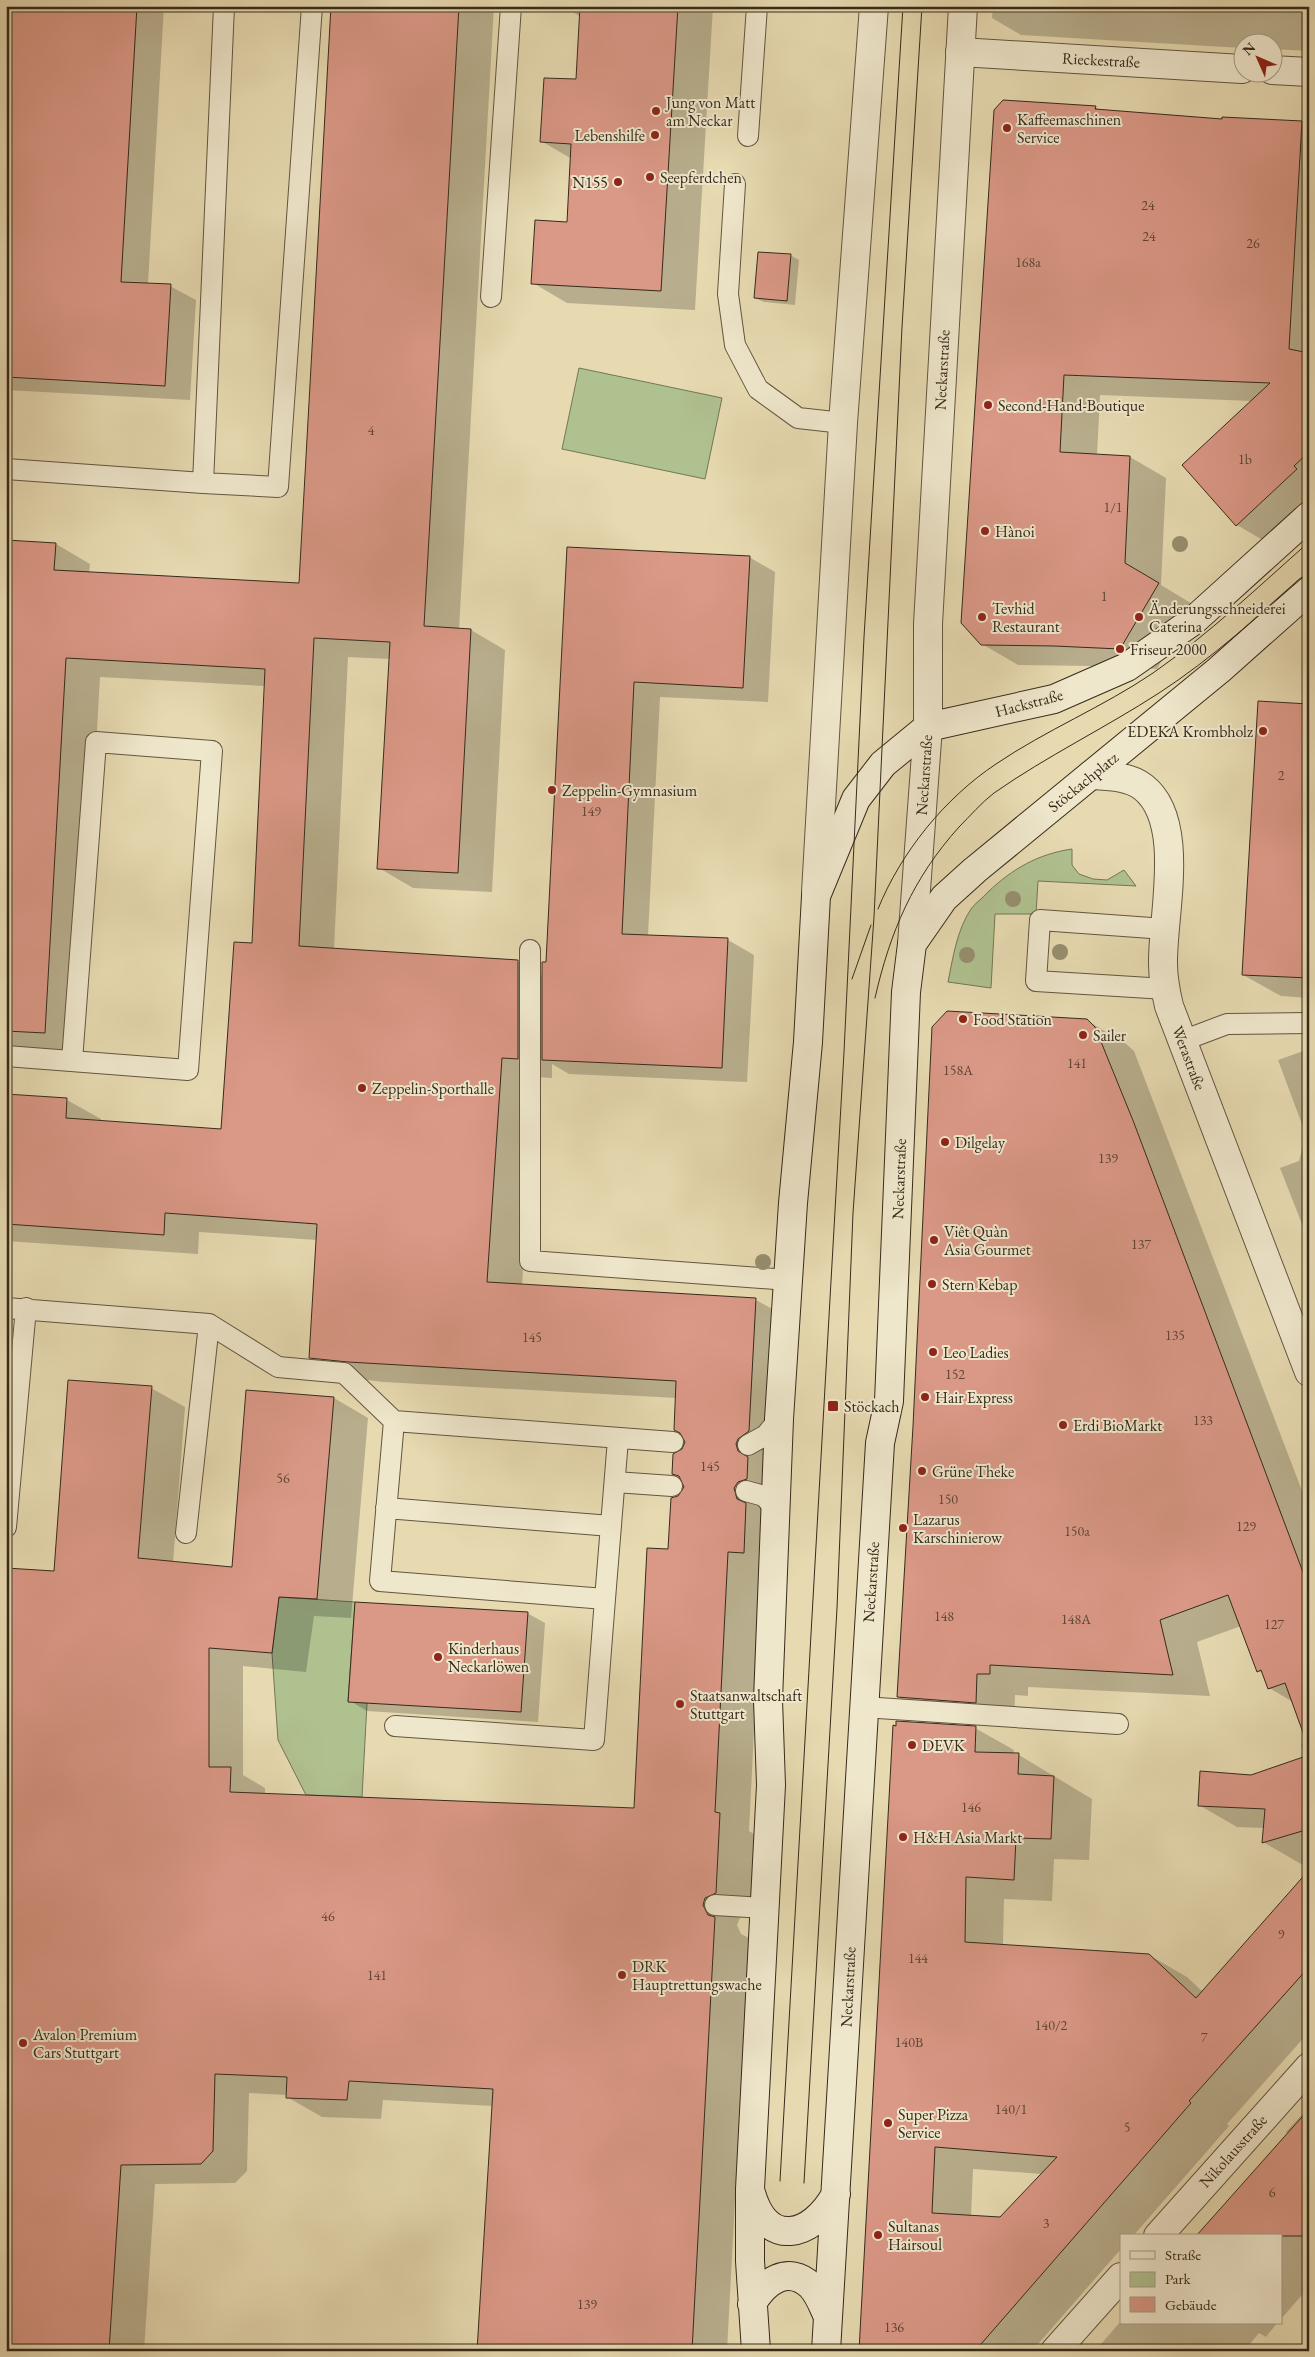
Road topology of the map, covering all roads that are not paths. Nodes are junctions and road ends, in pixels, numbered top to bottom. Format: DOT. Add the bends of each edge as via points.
graph roads {
  1 [pos="224,6"];
  2 [pos="312,6"];
  3 [pos="511,6"];
  4 [pos="757,6"];
  5 [pos="874,6"];
  6 [pos="963,6"];
  7 [pos="960,52"];
  8 [pos="1232,67"];
  9 [pos="1282,71"];
  10 [pos="1309,72"];
  11 [pos="748,136"];
  12 [pos="735,184"];
  13 [pos="492,297"];
  14 [pos="843,423"];
  15 [pos="6,469"];
  16 [pos="203,483"];
  17 [pos="1309,516"];
  18 [pos="1309,590"];
  19 [pos="928,726"];
  20 [pos="1091,775"];
  21 [pos="816,896"];
  22 [pos="1165,929"];
  23 [pos="912,944"];
  24 [pos="530,950"];
  25 [pos="1166,989"];
  26 [pos="1309,1023"];
  27 [pos="1182,1041"];
  28 [pos="6,1056"];
  29 [pos="72,1061"];
  30 [pos="788,1280"];
  31 [pos="16,1308"];
  32 [pos="209,1324"];
  33 [pos="1309,1372"];
  34 [pos="779,1419"];
  35 [pos="394,1421"];
  36 [pos="618,1439"];
  37 [pos="673,1442"];
  38 [pos="748,1446"];
  39 [pos="615,1482"];
  40 [pos="672,1486"];
  41 [pos="746,1491"];
  42 [pos="386,1508"];
  43 [pos="776,1510"];
  44 [pos="611,1526"];
  45 [pos="6,1527"];
  46 [pos="186,1533"];
  47 [pos="605,1599"];
  48 [pos="863,1707"];
  49 [pos="1118,1724"];
  50 [pos="395,1726"];
  51 [pos="716,1905"];
  52 [pos="765,1908"];
  53 [pos="1309,2067"];
  54 [pos="750,2189"];
  55 [pos="836,2194"];
  56 [pos="1160,2234"];
  57 [pos="1120,2278"];
  58 [pos="752,2304"];
  59 [pos="828,2316"];
  60 [pos="756,2351"];
  61 [pos="826,2351"];
  62 [pos="1055,2351"];
  1 -- 16 [label="lane"];
  2 -- 16 [label="lane" via="278,487"];
  3 -- 13 [label="lane"];
  4 -- 11 [label="lane"];
  5 -- 14 [label="main road"];
  6 -- 7 [label="main road, Neckarstraße"];
  7 -- 8 [label="main road, Rieckestraße"];
  7 -- 19 [label="main road, Neckarstraße" via="928,624"];
  9 -- 10 [label="main road"];
  12 -- 14 [label="lane" via="728,294 735,346 758,389 798,418"];
  14 -- 21 [label="main road"];
  15 -- 16 [label="lane"];
  17 -- 19 [label="main road, Hackstraße" via="1193,621 1127,667 1054,699"];
  18 -- 20 [label="main road, Stöckachplatz" via="1220,670"];
  19 -- 21 [label="main road, Hackstraße" via="883,764 856,799"];
  19 -- 23 [label="main road, Neckarstraße"];
  20 -- 22 [label="main road, Werastraße" via="1122,777 1143,786 1157,803 1165,824 1169,859"];
  20 -- 23 [label="main road, Stöckachplatz" via="944,898"];
  21 -- 30 [label="main road" via="808,1042"];
  22 -- 25 [label="main road, Werastraße" via="1163,965"];
  22 -- 25 [label="lane" via="1040,920 1036,981"];
  23 -- 48 [label="main road, Neckarstraße" via="906,992 889,1401 880,1443"];
  24 -- 30 [label="lane" via="530,1261"];
  25 -- 27 [label="main road, Werastraße"];
  26 -- 27 [label="lane" via="1227,1024"];
  27 -- 33 [label="main road, Werastraße"];
  28 -- 29 [label="lane"];
  29 -- 29 [label="lane" via="96,742 212,751 188,1070"];
  30 -- 34 [label="main road"];
  31 -- 32 [label="lane"];
  31 -- 45 [label="lane"];
  32 -- 35 [label="lane" via="278,1367 344,1373"];
  32 -- 46 [label="lane"];
  34 -- 38 [label="lane" via="766,1435"];
  34 -- 43 [label="main road"];
  35 -- 36 [label="lane"];
  35 -- 42 [label="lane"];
  36 -- 37 [label="lane"];
  36 -- 39 [label="lane"];
  39 -- 40 [label="lane"];
  39 -- 44 [label="lane"];
  41 -- 43 [label="lane" via="764,1496"];
  42 -- 44 [label="lane"];
  42 -- 47 [label="lane" via="380,1581"];
  43 -- 52 [label="main road" via="768,1700 771,1785"];
  44 -- 47 [label="lane"];
  47 -- 50 [label="lane" via="594,1740"];
  48 -- 49 [label="lane"];
  48 -- 55 [label="main road, Neckarstraße"];
  51 -- 52 [label="lane"];
  52 -- 54 [label="main road"];
  53 -- 56 [label="main road, Nikolausstraße"];
  54 -- 55 [label="main road" via="763,2220 777,2229 790,2231 803,2229 815,2222"];
  54 -- 58 [label="main road"];
  55 -- 59 [label="main road, Neckarstraße"];
  57 -- 62 [label="main road"];
  58 -- 59 [label="main road" via="765,2284 788,2276 812,2286"];
  58 -- 60 [label="main road"];
  59 -- 61 [label="main road, Neckarstraße"];
}
